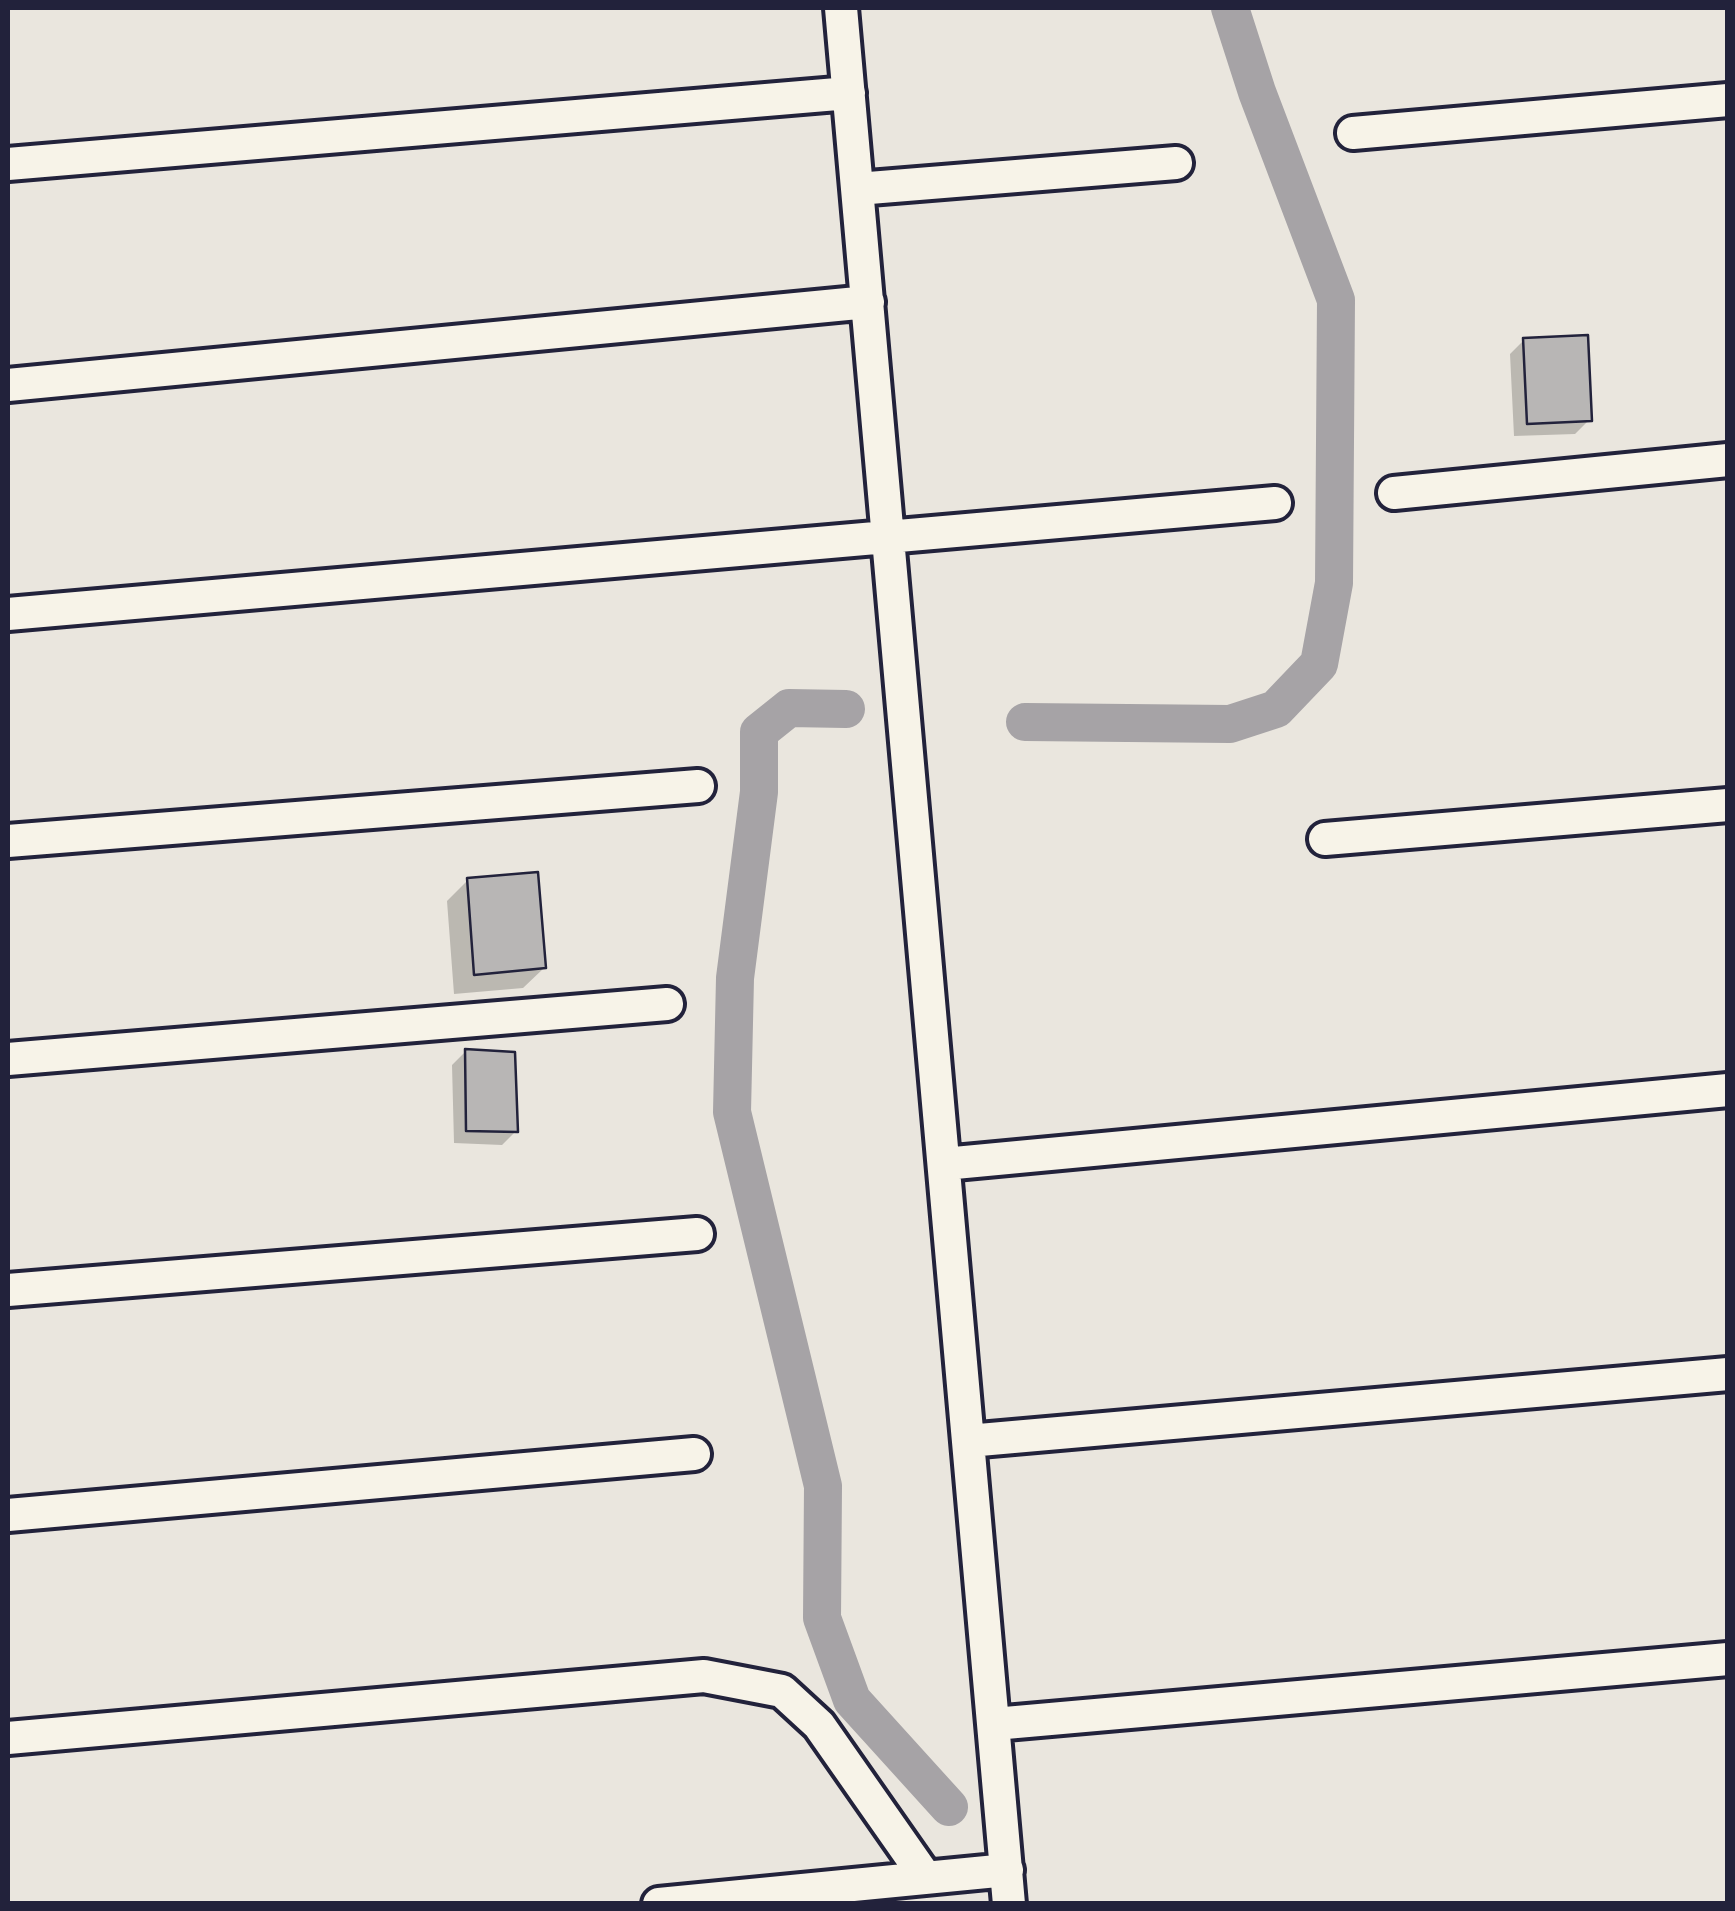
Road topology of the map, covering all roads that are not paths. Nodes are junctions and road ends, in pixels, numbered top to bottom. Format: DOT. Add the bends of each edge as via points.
graph roads {
  1 [pos="841,8"];
  2 [pos="848,94"];
  3 [pos="1728,100"];
  4 [pos="1353,133"];
  5 [pos="1176,163"];
  6 [pos="8,164"];
  7 [pos="857,190"];
  8 [pos="868,302"];
  9 [pos="8,385"];
  10 [pos="1728,460"];
  11 [pos="1394,493"];
  12 [pos="1275,503"];
  13 [pos="888,536"];
  14 [pos="8,614"];
  15 [pos="698,786"];
  16 [pos="1728,805"];
  17 [pos="1325,839"];
  18 [pos="8,840"];
  19 [pos="667,1004"];
  20 [pos="8,1060"];
  21 [pos="1728,1090"];
  22 [pos="944,1164"];
  23 [pos="697,1234"];
  24 [pos="8,1290"];
  25 [pos="1728,1374"];
  26 [pos="968,1441"];
  27 [pos="694,1454"];
  28 [pos="8,1515"];
  29 [pos="1728,1660"];
  30 [pos="994,1724"];
  31 [pos="8,1738"];
  32 [pos="1007,1870"];
  33 [pos="926,1878"];
  34 [pos="659,1904"];
  35 [pos="1010,1904"];
  1 -- 2 [label="street"];
  2 -- 6 [label="street"];
  2 -- 7 [label="street"];
  3 -- 4 [label="street"];
  5 -- 7 [label="street"];
  7 -- 8 [label="street"];
  8 -- 9 [label="street"];
  8 -- 13 [label="street"];
  10 -- 11 [label="street"];
  12 -- 13 [label="street"];
  13 -- 14 [label="street"];
  13 -- 22 [label="street"];
  15 -- 18 [label="street"];
  16 -- 17 [label="street"];
  19 -- 20 [label="street"];
  21 -- 22 [label="street"];
  22 -- 26 [label="street"];
  23 -- 24 [label="street"];
  25 -- 26 [label="street"];
  26 -- 30 [label="street"];
  27 -- 28 [label="street"];
  29 -- 30 [label="street"];
  30 -- 32 [label="street"];
  31 -- 33 [label="street" via="704,1676 782,1691 819,1726"];
  32 -- 33 [label="street"];
  32 -- 35 [label="street"];
  33 -- 34 [label="street"];
}
